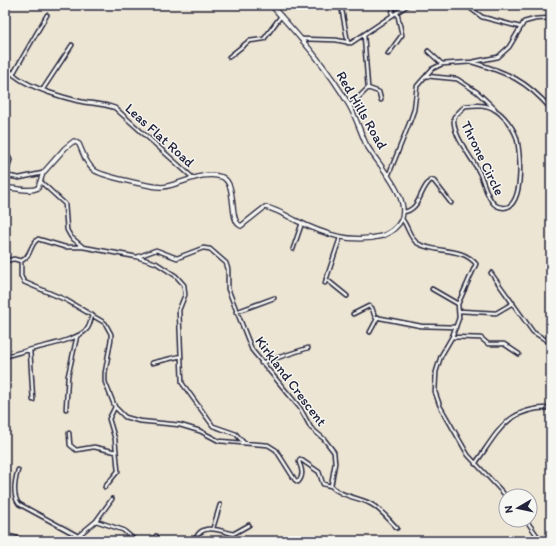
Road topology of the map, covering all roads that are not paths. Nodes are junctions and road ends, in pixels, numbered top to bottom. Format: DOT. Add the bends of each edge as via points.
graph roads {
  1 [pos="271,5"];
  2 [pos="341,5"];
  3 [pos="393,5"];
  4 [pos="408,5"];
  5 [pos="466,5"];
  6 [pos="397,12"];
  7 [pos="47,15"];
  8 [pos="392,15"];
  9 [pos="281,16"];
  10 [pos="551,18"];
  11 [pos="520,27"];
  12 [pos="364,35"];
  13 [pos="301,39"];
  14 [pos="348,43"];
  15 [pos="72,46"];
  16 [pos="428,51"];
  17 [pos="388,54"];
  18 [pos="229,57"];
  19 [pos="472,62"];
  20 [pos="5,64"];
  21 [pos="442,64"];
  22 [pos="13,74"];
  23 [pos="426,76"];
  24 [pos="368,88"];
  25 [pos="43,89"];
  26 [pos="381,100"];
  27 [pos="350,106"];
  28 [pos="551,109"];
  29 [pos="496,110"];
  30 [pos="5,150"];
  31 [pos="43,173"];
  32 [pos="388,174"];
  33 [pos="194,178"];
  34 [pos="41,182"];
  35 [pos="5,188"];
  36 [pos="451,203"];
  37 [pos="403,212"];
  38 [pos="402,219"];
  39 [pos="302,223"];
  40 [pos="340,238"];
  41 [pos="83,247"];
  42 [pos="293,249"];
  43 [pos="137,257"];
  44 [pos="5,261"];
  45 [pos="21,261"];
  46 [pos="491,273"];
  47 [pos="326,279"];
  48 [pos="325,283"];
  49 [pos="432,289"];
  50 [pos="347,296"];
  51 [pos="274,298"];
  52 [pos="458,304"];
  53 [pos="513,304"];
  54 [pos="459,311"];
  55 [pos="236,312"];
  56 [pos="353,314"];
  57 [pos="92,315"];
  58 [pos="378,317"];
  59 [pos="456,327"];
  60 [pos="370,332"];
  61 [pos="77,336"];
  62 [pos="452,338"];
  63 [pos="546,340"];
  64 [pos="308,348"];
  65 [pos="30,350"];
  66 [pos="519,354"];
  67 [pos="181,356"];
  68 [pos="5,357"];
  69 [pos="152,363"];
  70 [pos="262,363"];
  71 [pos="550,374"];
  72 [pos="33,400"];
  73 [pos="551,405"];
  74 [pos="115,407"];
  75 [pos="551,408"];
  76 [pos="66,409"];
  77 [pos="69,433"];
  78 [pos="244,444"];
  79 [pos="116,452"];
  80 [pos="475,464"];
  81 [pos="18,470"];
  82 [pos="331,486"];
  83 [pos="106,487"];
  84 [pos="498,488"];
  85 [pos="112,499"];
  86 [pos="220,505"];
  87 [pos="96,521"];
  88 [pos="249,525"];
  89 [pos="213,528"];
  90 [pos="397,528"];
  91 [pos="532,528"];
  92 [pos="5,535"];
  93 [pos="78,536"];
  94 [pos="156,536"];
  95 [pos="28,541"];
  96 [pos="62,541"];
  97 [pos="136,541"];
  98 [pos="151,541"];
  99 [pos="195,541"];
  100 [pos="542,541"];
  1 -- 9 [label="main road, Red Hills Road"];
  2 -- 14 [label="street"];
  3 -- 8 [label="street"];
  4 -- 6 [label="street"];
  5 -- 11 [label="street" via="482,17"];
  6 -- 8 [label="street"];
  6 -- 17 [label="street" via="402,35"];
  7 -- 22 [label="street"];
  8 -- 12 [label="street"];
  9 -- 13 [label="main road, Red Hills Road"];
  9 -- 18 [label="street" via="264,39 249,41"];
  10 -- 11 [label="street" via="529,20"];
  11 -- 19 [label="street" via="504,52 498,56"];
  12 -- 14 [label="street"];
  12 -- 24 [label="street"];
  13 -- 14 [label="street"];
  13 -- 27 [label="main road, Red Hills Road"];
  15 -- 25 [label="street"];
  16 -- 21 [label="street"];
  19 -- 21 [label="street"];
  19 -- 28 [label="street" via="503,71 524,83"];
  20 -- 22 [label="street, Leas Flat Road"];
  21 -- 23 [label="street"];
  22 -- 25 [label="street, Leas Flat Road"];
  23 -- 29 [label="street, Throne Circle" via="457,79 477,92"];
  23 -- 32 [label="street" via="417,86 414,110"];
  24 -- 26 [label="street" via="379,92"];
  24 -- 27 [label="street"];
  25 -- 33 [label="street, Leas Flat Road" via="64,98 115,108"];
  27 -- 32 [label="main road, Red Hills Road" via="366,144"];
  29 -- 29 [label="street, Throne Circle" via="516,135 519,148 518,196 512,204 503,207 496,206 490,199 478,169 453,125 454,117 466,106 482,106"];
  30 -- 31 [label="street" via="10,160 7,171 9,176 18,178"];
  31 -- 33 [label="main road" via="74,141 79,144 94,171 106,176 161,187"];
  31 -- 34 [label="main road"];
  32 -- 37 [label="main road, Red Hills Road" via="399,194"];
  33 -- 39 [label="main road" via="203,176 224,179 230,188 236,222 241,226 265,207"];
  34 -- 35 [label="main road" via="38,188 31,190"];
  34 -- 41 [label="street" via="65,204 66,230"];
  36 -- 37 [label="street" via="431,180 413,208"];
  37 -- 38 [label="main road, Red Hills Road"];
  38 -- 40 [label="main road" via="394,229 383,236"];
  38 -- 52 [label="street" via="418,243 456,253 475,262 475,270"];
  39 -- 40 [label="main road"];
  39 -- 42 [label="street"];
  40 -- 47 [label="street"];
  41 -- 43 [label="street"];
  41 -- 45 [label="street" via="65,247 38,239 33,243 27,257"];
  43 -- 55 [label="street, Kirkland Crescent" via="156,250 177,258 196,250 210,249 221,258 228,269 228,289"];
  43 -- 67 [label="street" via="156,263 176,276 184,285 185,295 179,310"];
  44 -- 45 [label="street"];
  45 -- 57 [label="street" via="21,276 24,282 66,300"];
  46 -- 53 [label="street"];
  47 -- 48 [label="street"];
  47 -- 50 [label="street"];
  49 -- 52 [label="street"];
  51 -- 55 [label="street"];
  52 -- 54 [label="street"];
  53 -- 54 [label="street" via="496,313"];
  53 -- 63 [label="street" via="533,332"];
  54 -- 59 [label="street"];
  55 -- 70 [label="street, Kirkland Crescent" via="248,341"];
  56 -- 58 [label="street" via="369,306 374,316"];
  57 -- 61 [label="street" via="87,329"];
  57 -- 74 [label="street" via="105,323 111,334 105,382"];
  58 -- 59 [label="street" via="422,326"];
  58 -- 60 [label="street"];
  59 -- 62 [label="street"];
  61 -- 65 [label="street"];
  61 -- 76 [label="street" via="68,376"];
  62 -- 66 [label="street" via="481,338 488,344 504,344"];
  62 -- 80 [label="street" via="441,356 436,372 435,392 455,434"];
  64 -- 70 [label="street"];
  65 -- 68 [label="street"];
  65 -- 72 [label="street"];
  67 -- 69 [label="street"];
  67 -- 78 [label="street" via="182,383 190,397 213,426 236,434"];
  70 -- 82 [label="street, Kirkland Crescent" via="300,408 310,428 324,439 334,452"];
  71 -- 73 [label="street"];
  74 -- 78 [label="street" via="130,419 180,425 200,431 219,441"];
  74 -- 79 [label="street" via="109,418"];
  75 -- 80 [label="street" via="534,409 511,417"];
  77 -- 79 [label="street" via="70,445 76,450 94,447"];
  78 -- 82 [label="street" via="268,445 276,450 298,482 302,475 299,462 300,459 303,460 320,472 323,484"];
  79 -- 83 [label="street" via="117,474"];
  80 -- 84 [label="street"];
  81 -- 93 [label="street" via="15,480 19,504"];
  82 -- 90 [label="street" via="380,510"];
  85 -- 87 [label="street"];
  86 -- 89 [label="street"];
  87 -- 93 [label="street"];
  87 -- 97 [label="street" via="123,530"];
  88 -- 89 [label="street" via="233,534"];
  89 -- 99 [label="street" via="203,530 196,536"];
  91 -- 100 [label="street"];
  92 -- 95 [label="street"];
  93 -- 96 [label="street"];
  94 -- 98 [label="street"];
}
